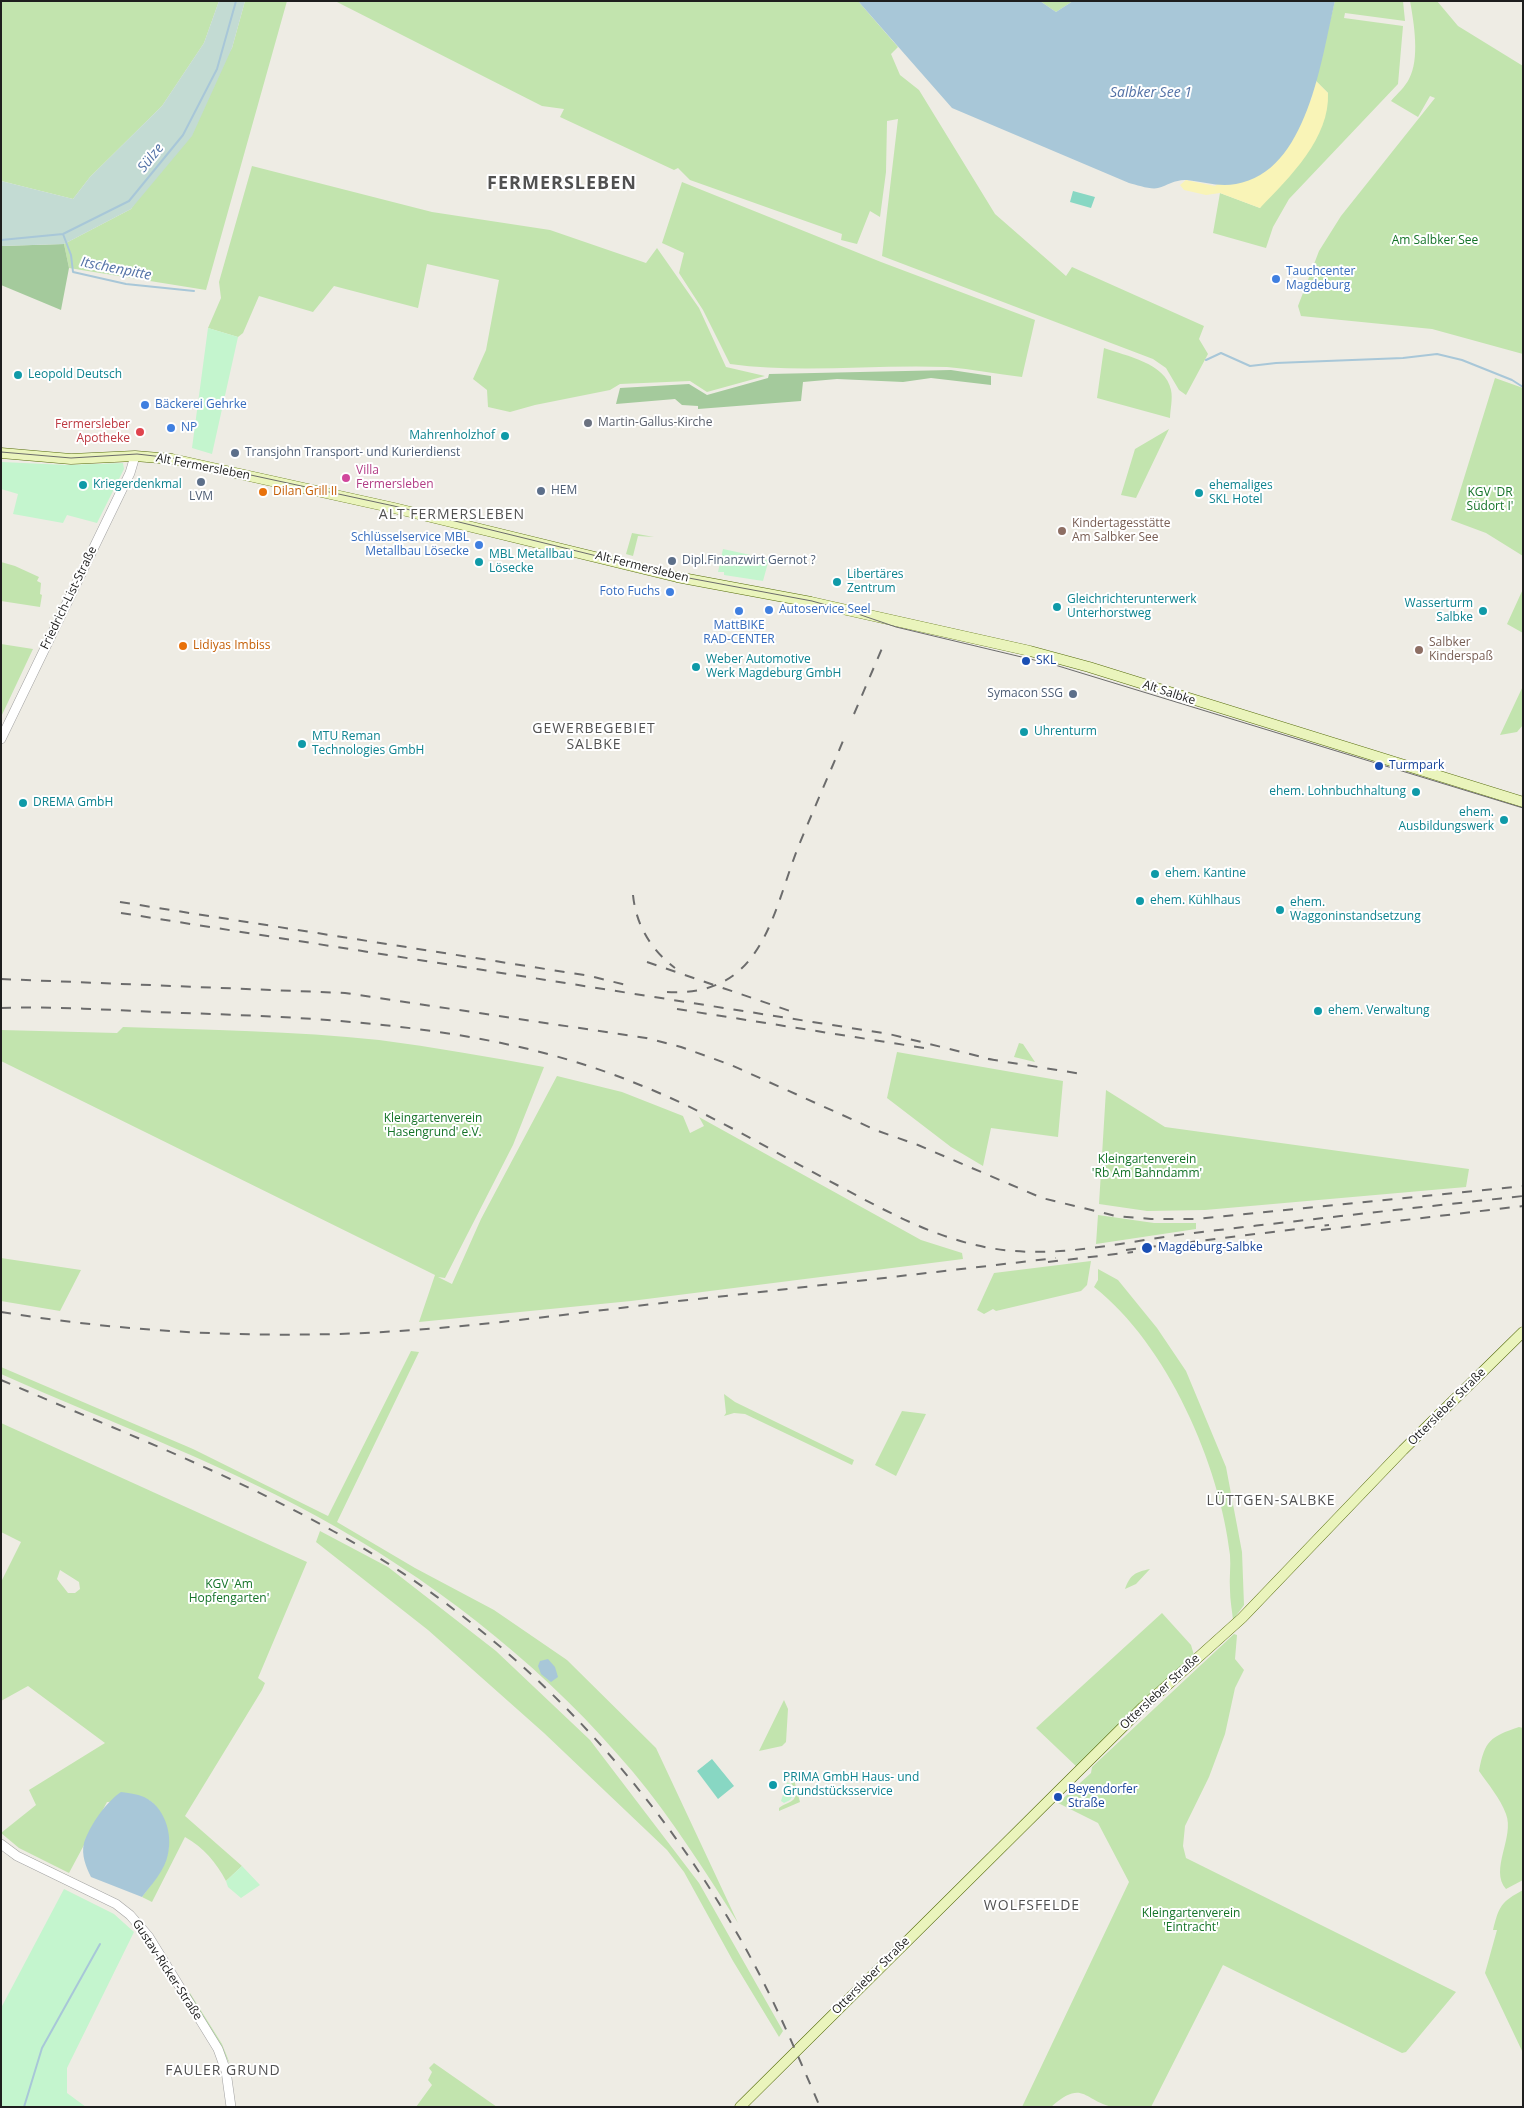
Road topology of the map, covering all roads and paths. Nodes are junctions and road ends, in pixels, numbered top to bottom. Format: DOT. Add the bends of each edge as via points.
graph roads {
  1 [pos="1,454"];
  2 [pos="135,456"];
  3 [pos="811,602"];
  4 [pos="1,739"];
  5 [pos="1523,802"];
  6 [pos="1523,1332"];
  7 [pos="1,1844"];
  8 [pos="231,2107"];
  9 [pos="740,2107"];
  1 -- 2 [label="main road, Alt Fermersleben" via="71,459"];
  2 -- 3 [label="main road, Alt Fermersleben" via="179,460 678,577"];
  2 -- 4 [label="street, Friedrich-List-Straße" via="130,473"];
  3 -- 5 [label="main road, Alt Salbke" via="1060,659"];
  6 -- 9 [label="main road, Ottersleber Straße" via="1403,1450 1242,1618 1143,1707"];
  7 -- 8 [label="street, Gustav-Ricker-Straße" via="22,1859 119,1906 136,1920 218,2049 226,2071"];
}
